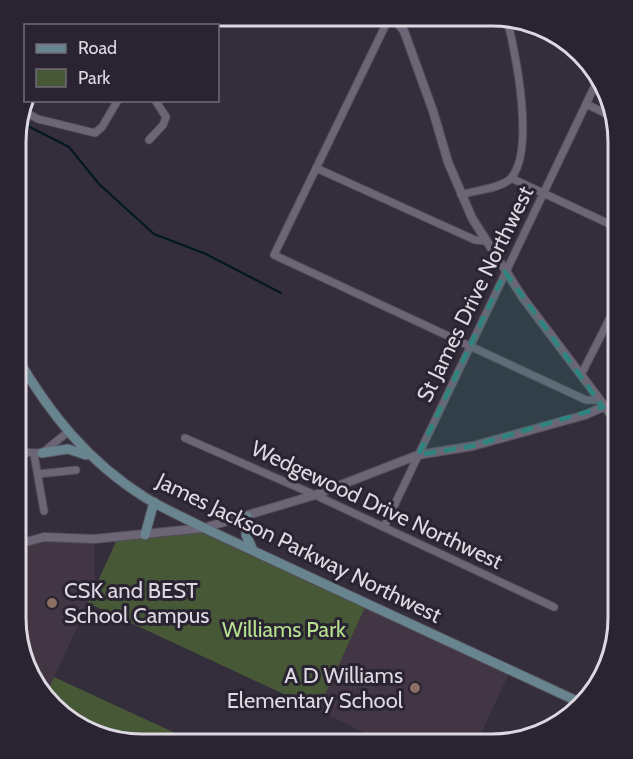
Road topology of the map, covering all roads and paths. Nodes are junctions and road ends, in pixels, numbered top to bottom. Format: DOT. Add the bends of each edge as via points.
graph roads {
  1 [pos="385,26"];
  2 [pos="399,26"];
  3 [pos="508,26"];
  4 [pos="594,87"];
  5 [pos="117,102"];
  6 [pos="156,102"];
  7 [pos="586,104"];
  8 [pos="604,113"];
  9 [pos="29,114"];
  10 [pos="149,140"];
  11 [pos="316,168"];
  12 [pos="511,178"];
  13 [pos="543,194"];
  14 [pos="461,195"];
  15 [pos="608,223"];
  16 [pos="485,241"];
  17 [pos="505,272"];
  18 [pos="608,324"];
  19 [pos="606,327"];
  20 [pos="469,347"];
  21 [pos="26,374"];
  22 [pos="581,375"];
  23 [pos="601,403"];
  24 [pos="607,411"];
  25 [pos="68,432"];
  26 [pos="185,438"];
  27 [pos="26,452"];
  28 [pos="38,453"];
  29 [pos="418,455"];
  30 [pos="92,458"];
  31 [pos="76,470"];
  32 [pos="38,474"];
  33 [pos="315,495"];
  34 [pos="154,502"];
  35 [pos="44,511"];
  36 [pos="247,516"];
  37 [pos="384,527"];
  38 [pos="204,528"];
  39 [pos="145,535"];
  40 [pos="26,542"];
  41 [pos="253,550"];
  42 [pos="554,607"];
  43 [pos="573,699"];
  1 -- 11 [label="street"];
  2 -- 14 [label="street"];
  3 -- 12 [label="street" via="518,71 523,132"];
  4 -- 7 [label="street, St James Drive Northwest"];
  5 -- 9 [label="street" via="95,132"];
  6 -- 10 [label="street" via="165,117"];
  7 -- 8 [label="street"];
  7 -- 13 [label="street, St James Drive Northwest"];
  11 -- 16 [label="street" via="475,240"];
  11 -- 20 [label="street" via="274,255"];
  12 -- 13 [label="street"];
  12 -- 14 [label="street"];
  13 -- 15 [label="street"];
  13 -- 17 [label="street, St James Drive Northwest"];
  14 -- 16 [label="street"];
  16 -- 17 [label="street"];
  17 -- 20 [label="street, St James Drive Northwest"];
  17 -- 22 [label="street"];
  18 -- 19 [label="street"];
  19 -- 22 [label="street"];
  20 -- 23 [label="street" via="586,400"];
  20 -- 29 [label="street, St James Drive Northwest"];
  21 -- 25 [label="main road, James Jackson Parkway Northwest"];
  22 -- 23 [label="street"];
  23 -- 24 [label="street"];
  23 -- 29 [label="street" via="585,415 473,446"];
  25 -- 28 [label="street"];
  25 -- 30 [label="main road, James Jackson Parkway Northwest"];
  26 -- 33 [label="street, Wedgewood Drive Northwest"];
  27 -- 28 [label="street"];
  28 -- 30 [label="main road" via="68,449"];
  28 -- 32 [label="street"];
  29 -- 33 [label="street"];
  29 -- 37 [label="street, St James Drive Northwest"];
  30 -- 34 [label="main road, James Jackson Parkway Northwest"];
  31 -- 32 [label="street"];
  32 -- 35 [label="street"];
  33 -- 36 [label="street"];
  33 -- 37 [label="street, Wedgewood Drive Northwest"];
  34 -- 38 [label="main road, James Jackson Parkway Northwest"];
  34 -- 39 [label="main road"];
  36 -- 38 [label="street"];
  36 -- 41 [label="main road" via="246,535"];
  37 -- 42 [label="street, Wedgewood Drive Northwest"];
  38 -- 39 [label="street"];
  38 -- 41 [label="main road, James Jackson Parkway Northwest"];
  39 -- 40 [label="street" via="44,537"];
  41 -- 43 [label="main road, James Jackson Parkway Northwest"];
}
